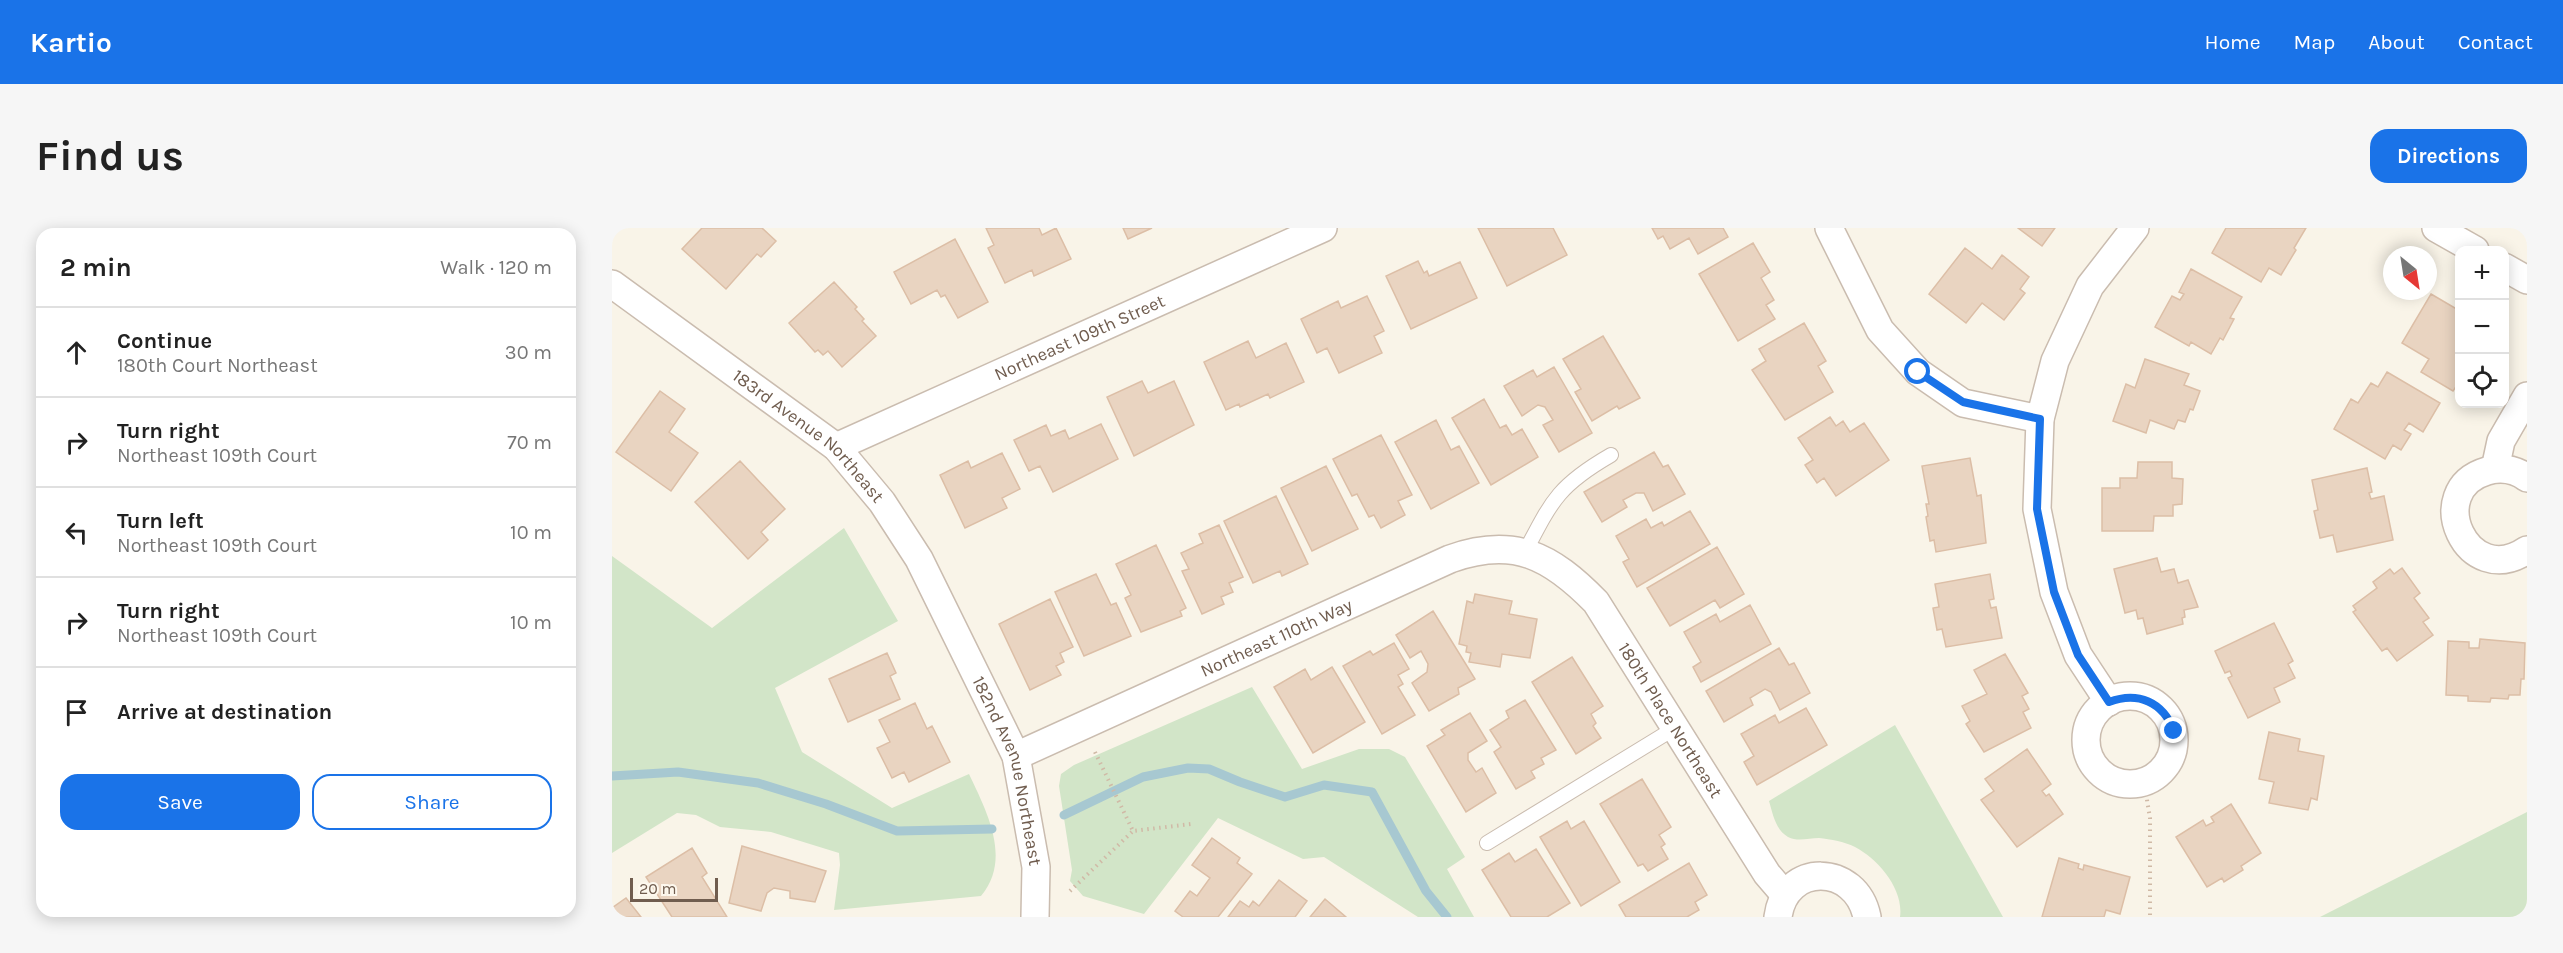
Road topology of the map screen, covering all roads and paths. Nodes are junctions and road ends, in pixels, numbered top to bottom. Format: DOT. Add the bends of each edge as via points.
graph roads {
  1 [pos="1323,228"];
  2 [pos="1829,228"];
  3 [pos="2135,228"];
  4 [pos="2436,228"];
  5 [pos="2468,246"];
  6 [pos="2509,269"];
  7 [pos="2527,280"];
  8 [pos="612,284"];
  9 [pos="2527,396"];
  10 [pos="2040,419"];
  11 [pos="836,447"];
  12 [pos="1611,455"];
  13 [pos="2495,469"];
  14 [pos="2527,478"];
  15 [pos="2527,550"];
  16 [pos="1534,555"];
  17 [pos="955,631"];
  18 [pos="2109,702"];
  19 [pos="1675,728"];
  20 [pos="1094,749"];
  21 [pos="1016,756"];
  22 [pos="2144,782"];
  23 [pos="1191,824"];
  24 [pos="1133,831"];
  25 [pos="1487,843"];
  26 [pos="1070,891"];
  27 [pos="1782,906"];
  28 [pos="1035,917"];
  29 [pos="1867,917"];
  30 [pos="2150,917"];
  1 -- 11 [label="street, Northeast 109th Street"];
  2 -- 10 [label="street" via="1880,330 1918,372 1963,402"];
  3 -- 10 [label="street" via="2090,286 2055,361"];
  4 -- 5 [label="street"];
  6 -- 7 [label="street"];
  8 -- 11 [label="street, 183rd Avenue Northeast"];
  9 -- 13 [label="street" via="2501,441"];
  10 -- 18 [label="street" via="2037,509 2054,592 2078,655"];
  11 -- 17 [label="street, 183rd Avenue Northeast" via="882,502 919,559"];
  12 -- 16 [label="lane" via="1559,492"];
  13 -- 14 [label="street" via="2509,469"];
  13 -- 15 [label="street" via="2469,480 2460,492 2455,505 2458,533 2472,550 2491,559 2519,556"];
  16 -- 19 [label="street, 180th Place Northeast" via="1572,577 1596,602"];
  16 -- 21 [label="street, Northeast 110th Way" via="1497,548 1450,559"];
  17 -- 21 [label="street, 182nd Avenue Northeast"];
  18 -- 22 [label="street" via="2098,711 2086,736 2092,762 2112,780 2126,784"];
  18 -- 22 [label="street" via="2121,697 2149,700 2169,719 2174,731 2171,759 2163,770"];
  19 -- 25 [label="lane"];
  19 -- 27 [label="street, 180th Place Northeast" via="1767,874"];
  20 -- 24 [label="path"];
  21 -- 28 [label="street, 182nd Avenue Northeast" via="1036,867"];
  22 -- 30 [label="path" via="2150,818"];
  23 -- 24 [label="path"];
  24 -- 26 [label="path"];
  27 -- 29 [label="street, 180th Place Northeast" via="1795,885 1821,875 1847,883 1857,892"];
}
